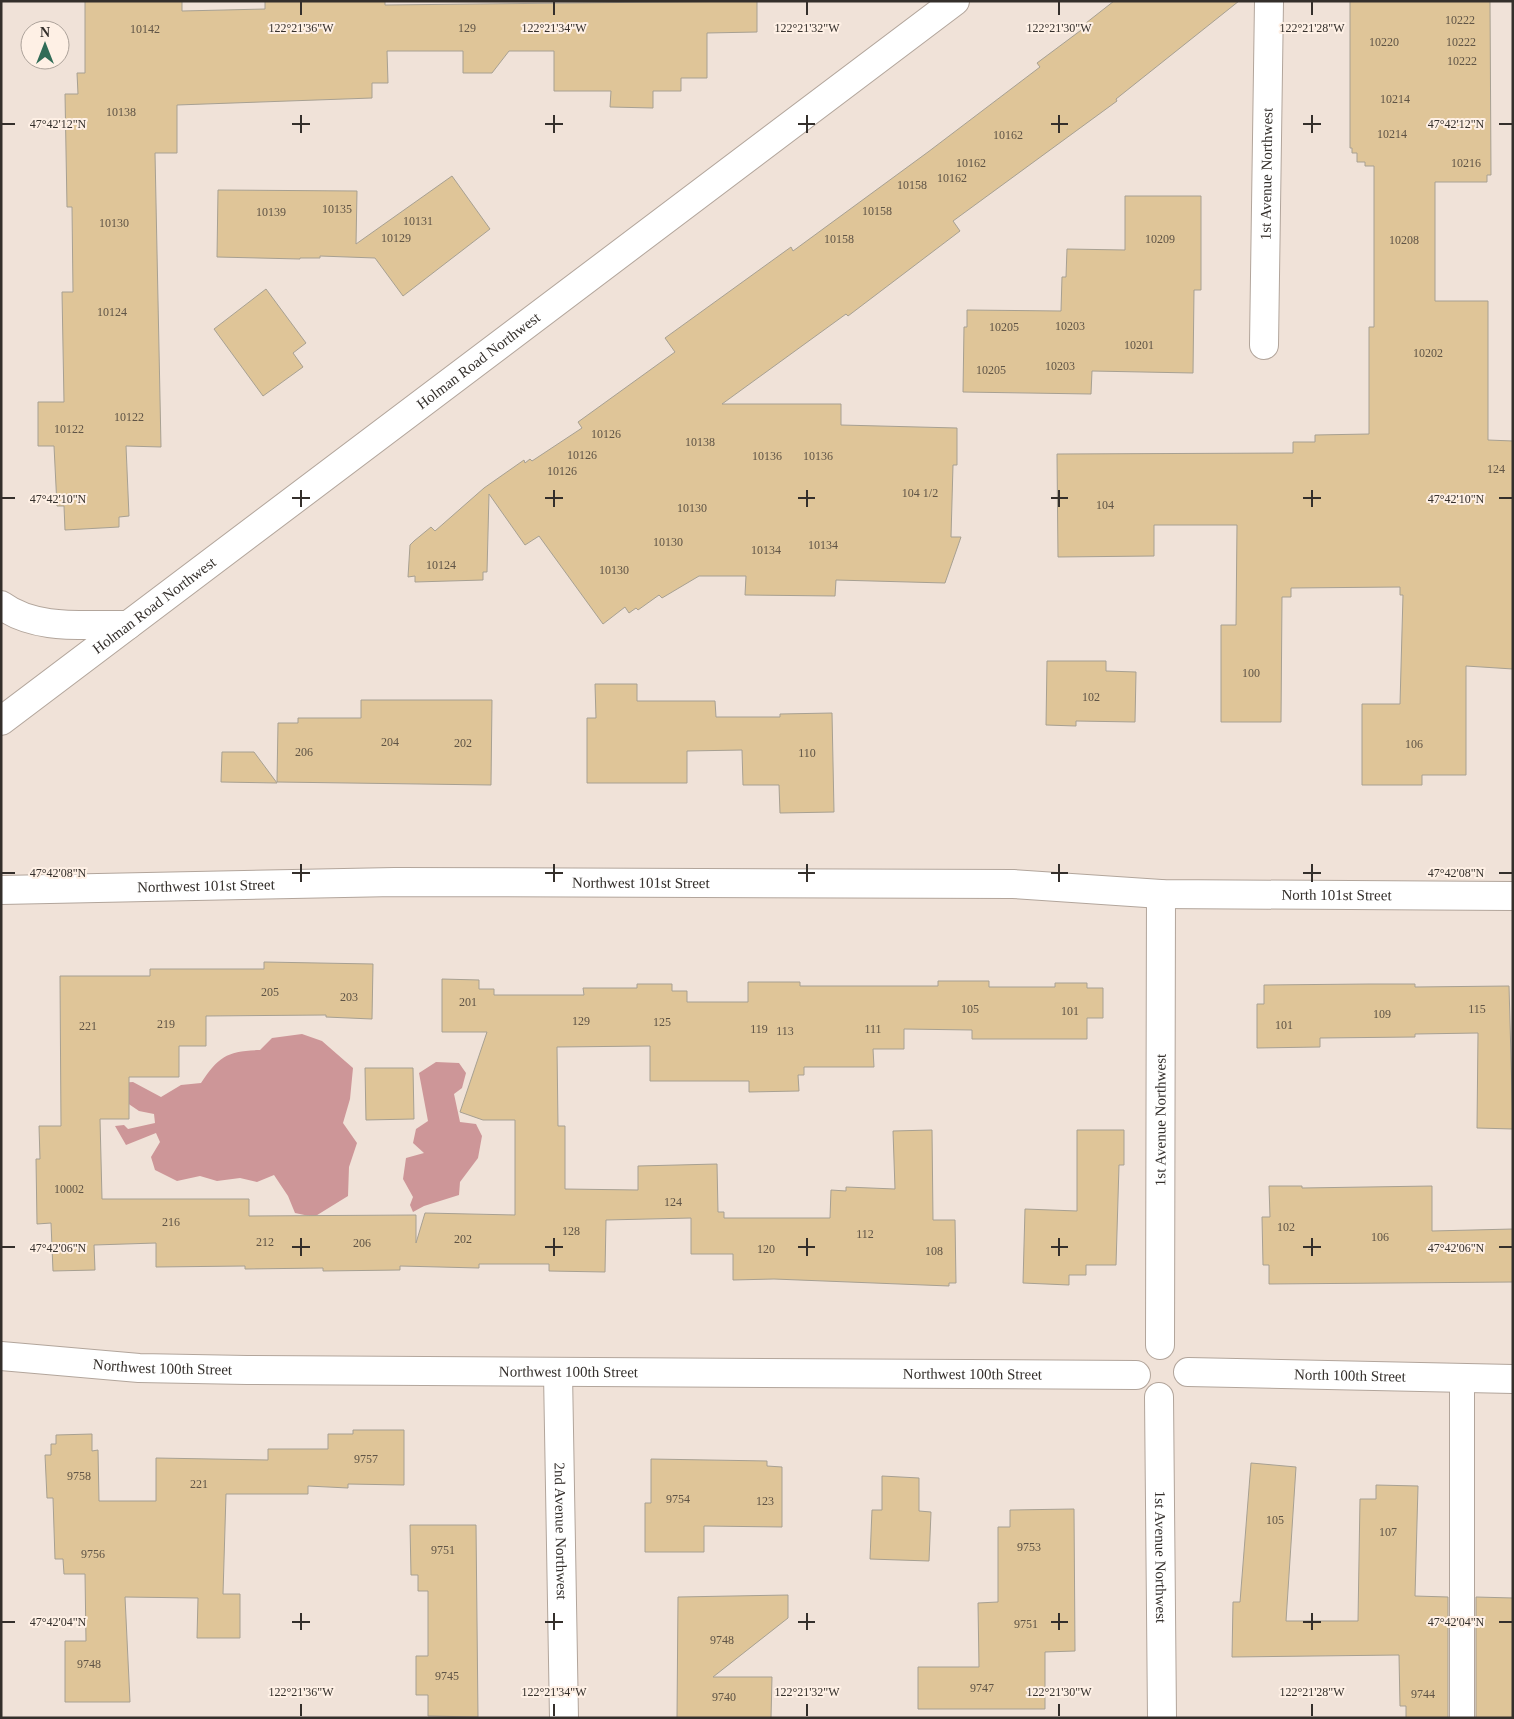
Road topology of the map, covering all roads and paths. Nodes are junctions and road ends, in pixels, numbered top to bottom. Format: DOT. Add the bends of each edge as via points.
graph roads {
  1 [pos="955,1"];
  2 [pos="1269,1"];
  3 [pos="1264,345"];
  4 [pos="1,604"];
  5 [pos="128,625"];
  6 [pos="1,721"];
  7 [pos="1,890"];
  8 [pos="1161,894"];
  9 [pos="1513,896"];
  10 [pos="1160,1345"];
  11 [pos="1,1356"];
  12 [pos="1188,1372"];
  13 [pos="558,1373"];
  14 [pos="1136,1375"];
  15 [pos="1462,1378"];
  16 [pos="1513,1379"];
  17 [pos="1159,1397"];
  18 [pos="564,1718"];
  19 [pos="1162,1718"];
  20 [pos="1462,1718"];
  1 -- 5 [label="street, Holman Road Northwest"];
  2 -- 3 [label="street, 1st Avenue Northwest"];
  4 -- 5 [label="street" via="10,612 45,624"];
  5 -- 6 [label="street, Holman Road Northwest"];
  7 -- 8 [label="street, Northwest 101st Street" via="395,882 983,884"];
  8 -- 9 [label="street, North 101st Street"];
  8 -- 10 [label="street, 1st Avenue Northwest"];
  10 -- 12 [label="street" via="1177,1350 1187,1364"];
  10 -- 14 [label="street" via="1152,1347 1140,1358"];
  11 -- 13 [label="street, Northwest 100th Street" via="139,1368"];
  12 -- 15 [label="street, North 100th Street"];
  12 -- 17 [label="street" via="1182,1388 1168,1397"];
  13 -- 14 [label="street, Northwest 100th Street"];
  13 -- 18 [label="street, 2nd Avenue Northwest"];
  14 -- 17 [label="street" via="1144,1390"];
  15 -- 16 [label="street, North 100th Street"];
  15 -- 20 [label="lane"];
  17 -- 19 [label="street, 1st Avenue Northwest"];
}
